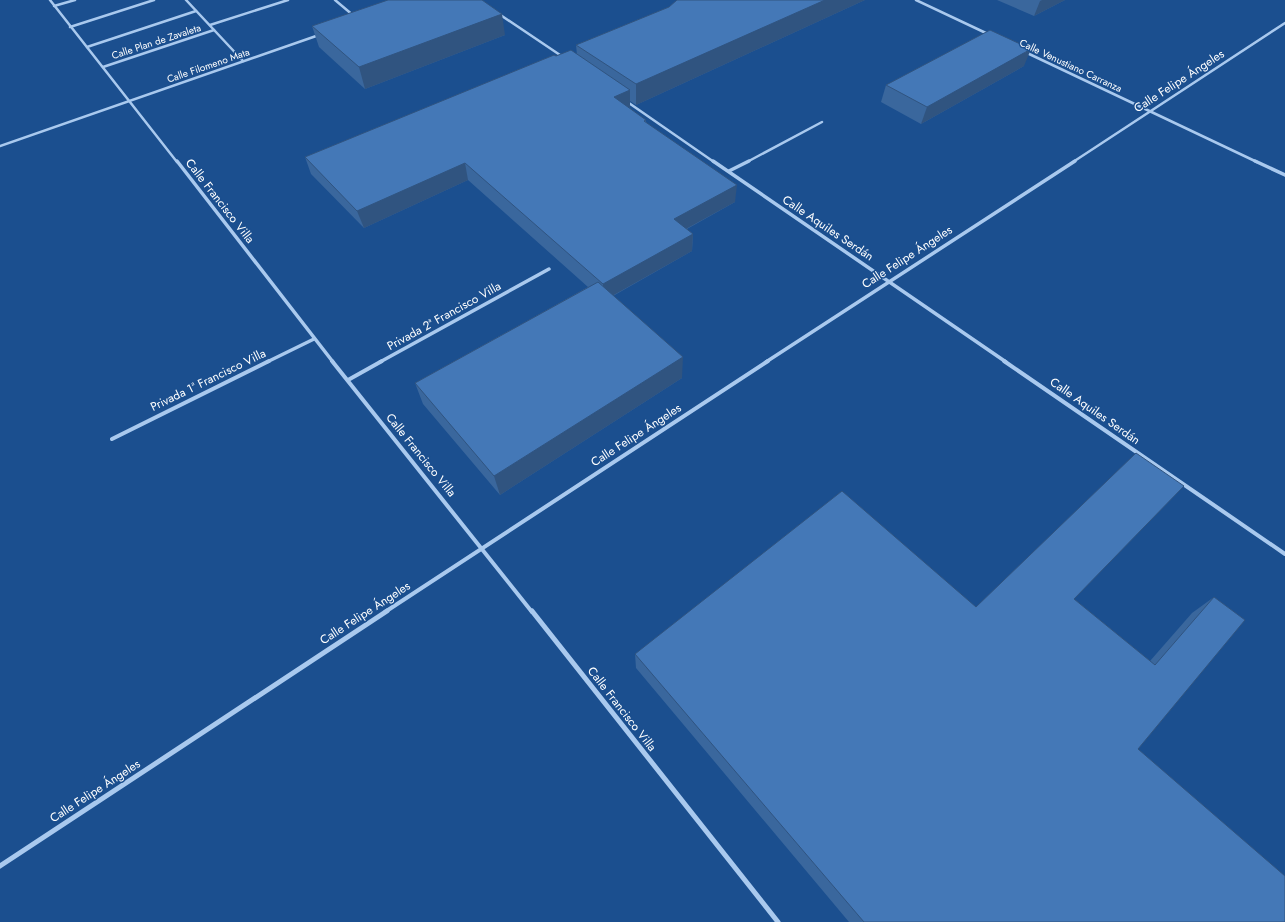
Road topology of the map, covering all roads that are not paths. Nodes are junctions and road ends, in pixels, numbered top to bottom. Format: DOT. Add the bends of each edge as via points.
graph roads {
  1 [pos="50,0"];
  2 [pos="75,0"];
  3 [pos="154,0"];
  4 [pos="187,0"];
  5 [pos="288,0"];
  6 [pos="335,0"];
  7 [pos="916,0"];
  8 [pos="54,6"];
  9 [pos="196,11"];
  10 [pos="498,14"];
  11 [pos="355,16"];
  12 [pos="1285,24"];
  13 [pos="210,25"];
  14 [pos="70,27"];
  15 [pos="214,30"];
  16 [pos="324,34"];
  17 [pos="994,37"];
  18 [pos="87,47"];
  19 [pos="1023,51"];
  20 [pos="564,58"];
  21 [pos="244,61"];
  22 [pos="103,67"];
  23 [pos="624,99"];
  24 [pos="130,100"];
  25 [pos="1151,112"];
  26 [pos="822,122"];
  27 [pos="0,146"];
  28 [pos="729,171"];
  29 [pos="1285,176"];
  30 [pos="549,269"];
  31 [pos="890,280"];
  32 [pos="314,339"];
  33 [pos="348,380"];
  34 [pos="112,438"];
  35 [pos="482,548"];
  36 [pos="1285,554"];
  37 [pos="0,866"];
  38 [pos="778,922"];
  1 -- 8 [label="street, Calle Francisco Villa"];
  2 -- 8 [label="street"];
  3 -- 14 [label="street"];
  4 -- 9 [label="street"];
  5 -- 13 [label="street"];
  6 -- 11 [label="street"];
  7 -- 17 [label="street"];
  8 -- 14 [label="street, Calle Francisco Villa"];
  9 -- 13 [label="street"];
  9 -- 18 [label="street"];
  10 -- 20 [label="street"];
  12 -- 25 [label="street, Calle Felipe Ángeles"];
  13 -- 15 [label="street"];
  14 -- 18 [label="street, Calle Francisco Villa"];
  15 -- 21 [label="street"];
  15 -- 22 [label="street, Calle Plan de Zavaleta"];
  16 -- 21 [label="street, Calle Filomeno Mata"];
  18 -- 22 [label="street, Calle Francisco Villa"];
  19 -- 25 [label="street, Calle Venustiano Carranza"];
  21 -- 24 [label="street, Calle Filomeno Mata"];
  22 -- 24 [label="street, Calle Francisco Villa"];
  23 -- 28 [label="street, Calle Aquiles Serdán"];
  24 -- 27 [label="street, Calle Filomeno Mata"];
  24 -- 32 [label="street, Calle Francisco Villa"];
  25 -- 29 [label="street, Calle Venustiano Carranza"];
  25 -- 31 [label="street, Calle Felipe Ángeles"];
  26 -- 28 [label="street"];
  28 -- 31 [label="street, Calle Aquiles Serdán"];
  30 -- 33 [label="street, Privada 2ª Francisco Villa"];
  31 -- 35 [label="street, Calle Felipe Ángeles"];
  31 -- 36 [label="street, Calle Aquiles Serdán"];
  32 -- 33 [label="street, Calle Francisco Villa"];
  32 -- 34 [label="street, Privada 1ª Francisco Villa"];
  33 -- 35 [label="street, Calle Francisco Villa"];
  35 -- 37 [label="street, Calle Felipe Ángeles"];
  35 -- 38 [label="street, Calle Francisco Villa"];
}
